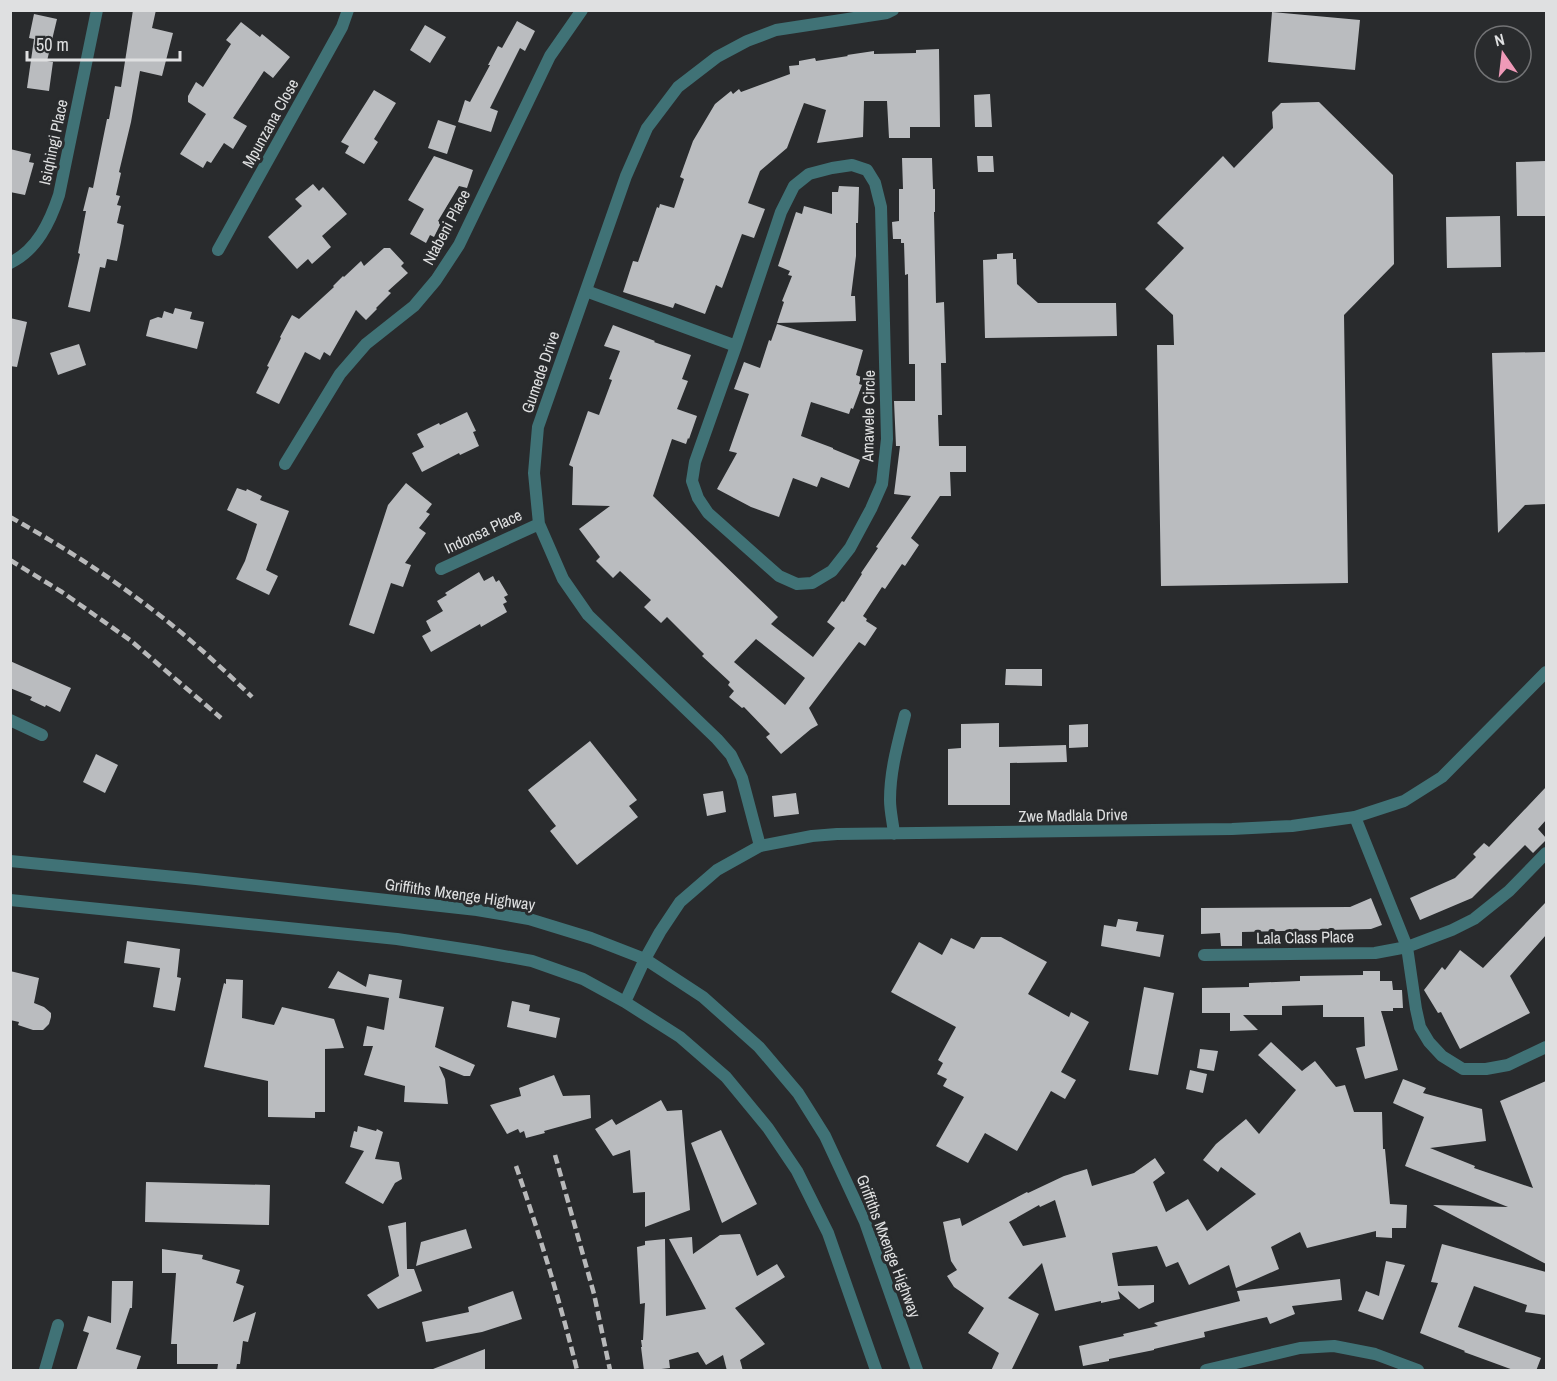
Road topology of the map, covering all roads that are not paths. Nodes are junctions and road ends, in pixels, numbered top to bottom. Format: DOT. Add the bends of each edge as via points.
graph roads {
  1 [pos="97,10"];
  2 [pos="348,10"];
  3 [pos="582,10"];
  4 [pos="893,10"];
  5 [pos="218,250"];
  6 [pos="10,263"];
  7 [pos="586,291"];
  8 [pos="736,346"];
  9 [pos="285,464"];
  10 [pos="539,524"];
  11 [pos="441,569"];
  12 [pos="1546,672"];
  13 [pos="905,714"];
  14 [pos="10,720"];
  15 [pos="42,735"];
  16 [pos="1355,817"];
  17 [pos="894,834"];
  18 [pos="759,846"];
  19 [pos="1546,853"];
  20 [pos="10,861"];
  21 [pos="10,900"];
  22 [pos="1407,947"];
  23 [pos="1204,955"];
  24 [pos="645,959"];
  25 [pos="625,1002"];
  26 [pos="1546,1047"];
  27 [pos="58,1324"];
  28 [pos="45,1371"];
  29 [pos="876,1371"];
  30 [pos="917,1371"];
  31 [pos="1206,1371"];
  32 [pos="1418,1371"];
  1 -- 6 [label="street, Isiqhingi Place" via="51,219 34,246"];
  2 -- 5 [label="street, Mpunzana Close"];
  3 -- 9 [label="street, Ntabeni Place" via="550,56 459,245 414,306 366,344 340,374"];
  4 -- 7 [label="street, Gumede Drive" via="776,30 717,57 678,87 647,128"];
  7 -- 8 [label="street"];
  7 -- 10 [label="street, Gumede Drive" via="538,428 534,473"];
  8 -- 8 [label="street, Amawele Circle" via="781,212 794,186 809,174 832,168 852,165 867,170 881,207 887,439 882,484 850,548 831,571 812,583 797,584 779,576 708,513 692,481 695,462"];
  10 -- 11 [label="street, Indonsa Place"];
  10 -- 18 [label="street, Gumede Drive" via="563,579 588,615 731,756 742,778"];
  12 -- 16 [label="street, Zwe Madlala Drive" via="1442,777 1404,801"];
  13 -- 17 [label="street" via="891,782"];
  14 -- 15 [label="street"];
  16 -- 17 [label="street, Zwe Madlala Drive" via="1232,829"];
  16 -- 22 [label="street"];
  17 -- 18 [label="street, Zwe Madlala Drive" via="812,836"];
  18 -- 24 [label="street, Zwe Madlala Drive" via="717,870 680,902"];
  19 -- 22 [label="street, Lala Class Place" via="1509,891 1474,919"];
  20 -- 24 [label="street, Griffiths Mxenge Highway" via="477,910 529,919"];
  21 -- 25 [label="street" via="397,939 476,951 532,961 583,979"];
  22 -- 23 [label="street, Lala Class Place" via="1375,953"];
  22 -- 26 [label="street" via="1420,1028 1442,1056 1463,1069 1486,1069 1508,1065"];
  24 -- 25 [label="street, Zwe Madlala Drive"];
  24 -- 30 [label="street, Griffiths Mxenge Highway" via="703,997 759,1047 798,1093 825,1136 865,1222"];
  25 -- 29 [label="street" via="680,1037 726,1077 768,1128 797,1171 828,1233"];
  27 -- 28 [label="street"];
  31 -- 32 [label="street" via="1300,1348 1334,1346 1375,1354"];
}
